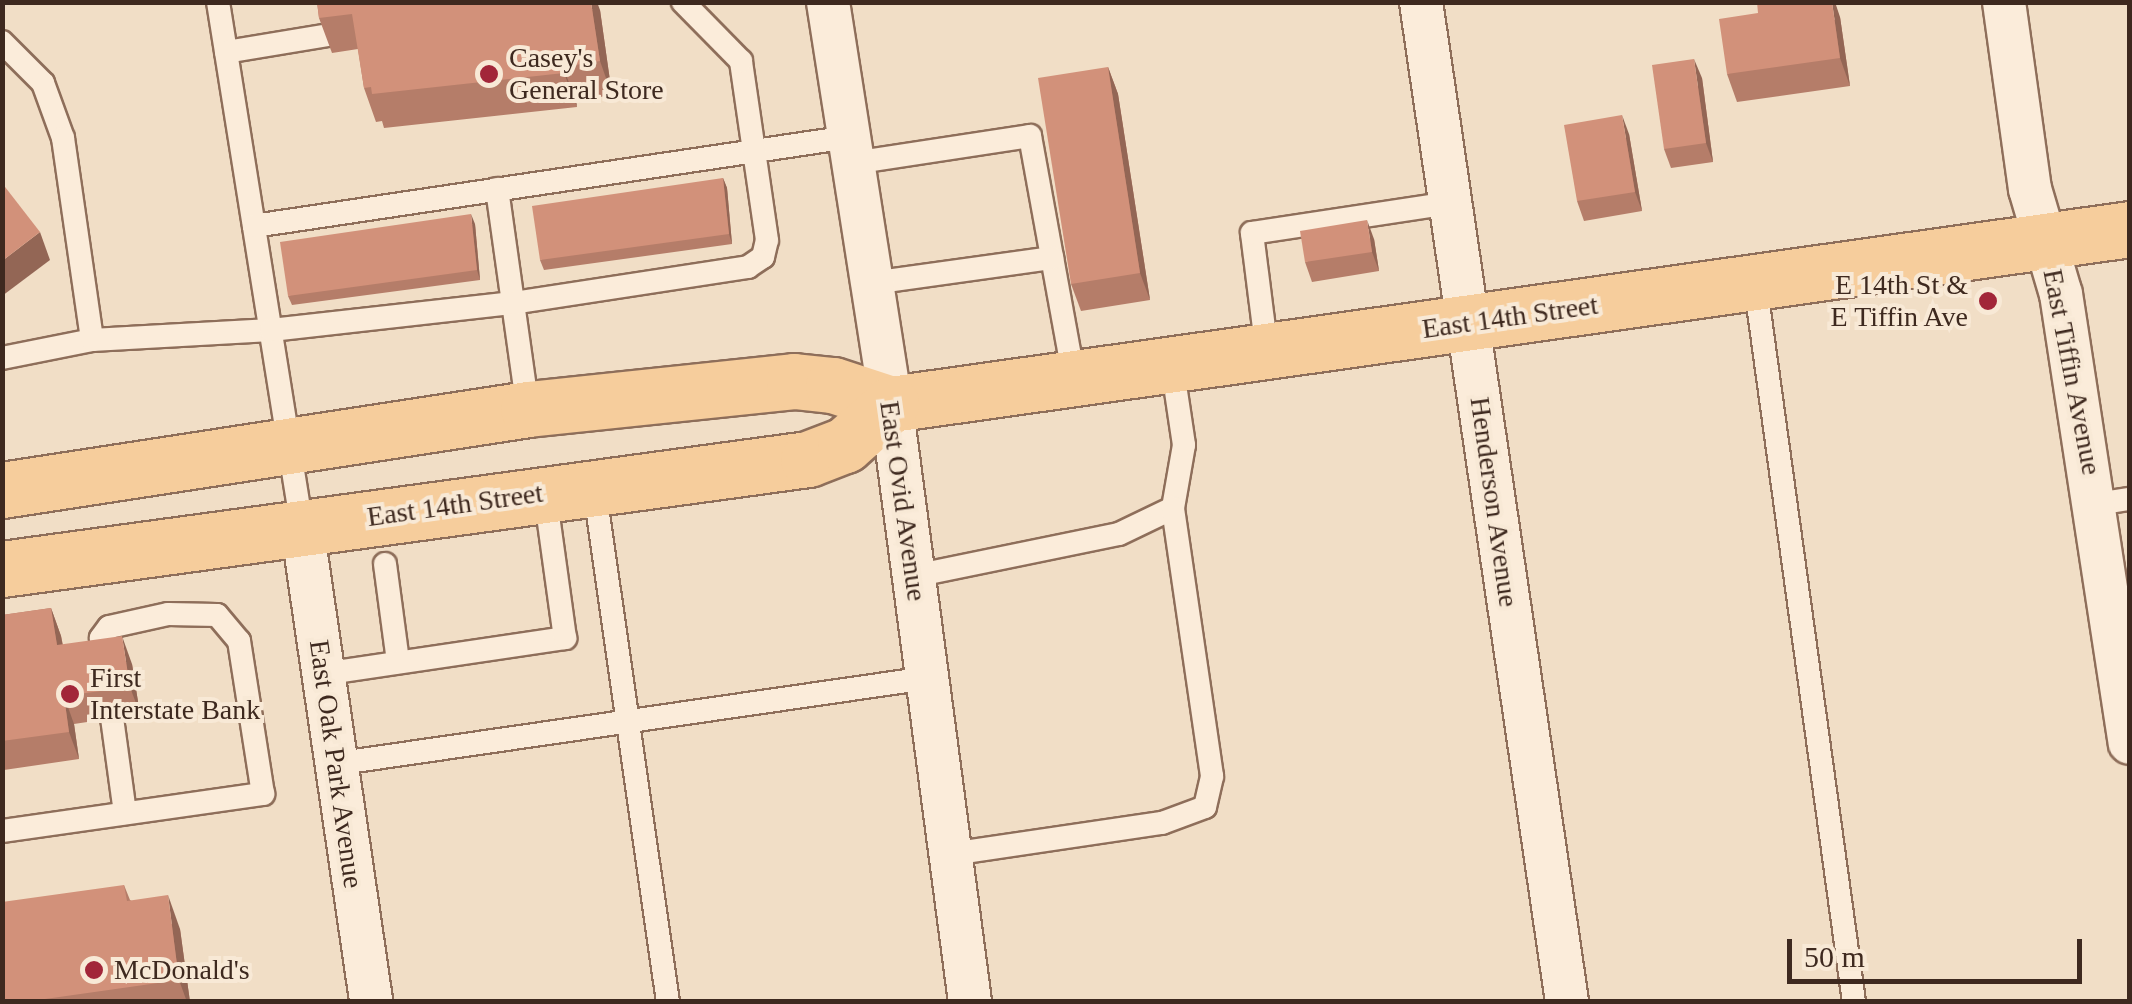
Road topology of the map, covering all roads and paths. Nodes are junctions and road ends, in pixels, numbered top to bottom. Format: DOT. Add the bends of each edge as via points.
graph roads {
  1 [pos="218,2"];
  2 [pos="682,2"];
  3 [pos="828,2"];
  4 [pos="1421,2"];
  5 [pos="2004,2"];
  6 [pos="330,35"];
  7 [pos="2,42"];
  8 [pos="226,52"];
  9 [pos="757,150"];
  10 [pos="851,150"];
  11 [pos="497,189"];
  12 [pos="1450,203"];
  13 [pos="254,226"];
  14 [pos="2130,229"];
  15 [pos="2046,242"];
  16 [pos="1052,258"];
  17 [pos="1754,282"];
  18 [pos="872,283"];
  19 [pos="514,303"];
  20 [pos="1468,324"];
  21 [pos="271,330"];
  22 [pos="92,340"];
  23 [pos="1267,352"];
  24 [pos="2,358"];
  25 [pos="1172,365"];
  26 [pos="1074,378"];
  27 [pos="891,404"];
  28 [pos="528,409"];
  29 [pos="291,444"];
  30 [pos="2,490"];
  31 [pos="569,490"];
  32 [pos="2113,501"];
  33 [pos="1173,508"];
  34 [pos="302,526"];
  35 [pos="385,564"];
  36 [pos="2,569"];
  37 [pos="914,576"];
  38 [pos="398,662"];
  39 [pos="105,668"];
  40 [pos="322,674"];
  41 [pos="927,678"];
  42 [pos="112,718"];
  43 [pos="624,721"];
  44 [pos="2130,743"];
  45 [pos="334,764"];
  46 [pos="125,814"];
  47 [pos="2,832"];
  48 [pos="950,854"];
  49 [pos="371,1002"];
  50 [pos="668,1002"];
  51 [pos="970,1002"];
  52 [pos="1567,1002"];
  53 [pos="1854,1002"];
  1 -- 8 [label="lane"];
  2 -- 9 [label="lane" via="741,61"];
  3 -- 10 [label="street, East Ovid Avenue"];
  4 -- 12 [label="street, Henderson Avenue"];
  5 -- 15 [label="street, East Tiffin Avenue" via="2030,189"];
  6 -- 8 [label="lane"];
  7 -- 22 [label="lane" via="43,83 62,138"];
  8 -- 13 [label="lane"];
  9 -- 10 [label="lane"];
  9 -- 11 [label="lane"];
  9 -- 19 [label="lane" via="768,240 762,257 748,267"];
  10 -- 16 [label="lane" via="1030,136"];
  10 -- 18 [label="street, East Ovid Avenue"];
  11 -- 13 [label="lane"];
  11 -- 19 [label="lane"];
  12 -- 20 [label="street, Henderson Avenue"];
  12 -- 23 [label="lane" via="1252,233"];
  13 -- 21 [label="lane"];
  14 -- 15 [label="main road, East 14th Street"];
  15 -- 17 [label="main road, East 14th Street"];
  15 -- 32 [label="street, East Tiffin Avenue"];
  16 -- 18 [label="lane"];
  16 -- 26 [label="lane"];
  17 -- 20 [label="main road, East 14th Street"];
  17 -- 53 [label="lane"];
  18 -- 27 [label="street, East Ovid Avenue"];
  19 -- 21 [label="lane"];
  19 -- 28 [label="lane"];
  20 -- 23 [label="main road, East 14th Street"];
  20 -- 52 [label="street, Henderson Avenue"];
  21 -- 22 [label="lane"];
  21 -- 29 [label="lane"];
  22 -- 24 [label="lane"];
  23 -- 25 [label="main road, East 14th Street"];
  25 -- 26 [label="main road, East 14th Street"];
  25 -- 33 [label="lane" via="1184,445"];
  26 -- 27 [label="main road, East 14th Street"];
  27 -- 28 [label="main road, East 14th Street" via="833,384 794,381"];
  27 -- 31 [label="main road, East 14th Street" via="845,445 808,460"];
  27 -- 37 [label="street, East Ovid Avenue"];
  28 -- 29 [label="main road, East 14th Street"];
  29 -- 30 [label="main road, East 14th Street"];
  29 -- 34 [label="lane"];
  31 -- 34 [label="main road, East 14th Street"];
  31 -- 38 [label="lane" via="565,638"];
  31 -- 43 [label="lane"];
  32 -- 44 [label="street, East Tiffin Avenue"];
  33 -- 37 [label="lane" via="1118,534"];
  33 -- 48 [label="lane" via="1212,776 1205,808 1162,823"];
  34 -- 36 [label="main road, East 14th Street"];
  34 -- 40 [label="street, East Oak Park Avenue"];
  35 -- 38 [label="lane"];
  37 -- 41 [label="street, East Ovid Avenue"];
  38 -- 40 [label="lane"];
  39 -- 46 [label="lane" via="100,638 109,627 168,614 217,615 239,641 264,794"];
  40 -- 45 [label="street, East Oak Park Avenue"];
  41 -- 43 [label="lane"];
  41 -- 48 [label="street, East Ovid Avenue"];
  42 -- 46 [label="lane"];
  43 -- 45 [label="lane"];
  43 -- 50 [label="lane"];
  45 -- 49 [label="street, East Oak Park Avenue"];
  46 -- 47 [label="lane"];
  48 -- 51 [label="street, East Ovid Avenue"];
}
